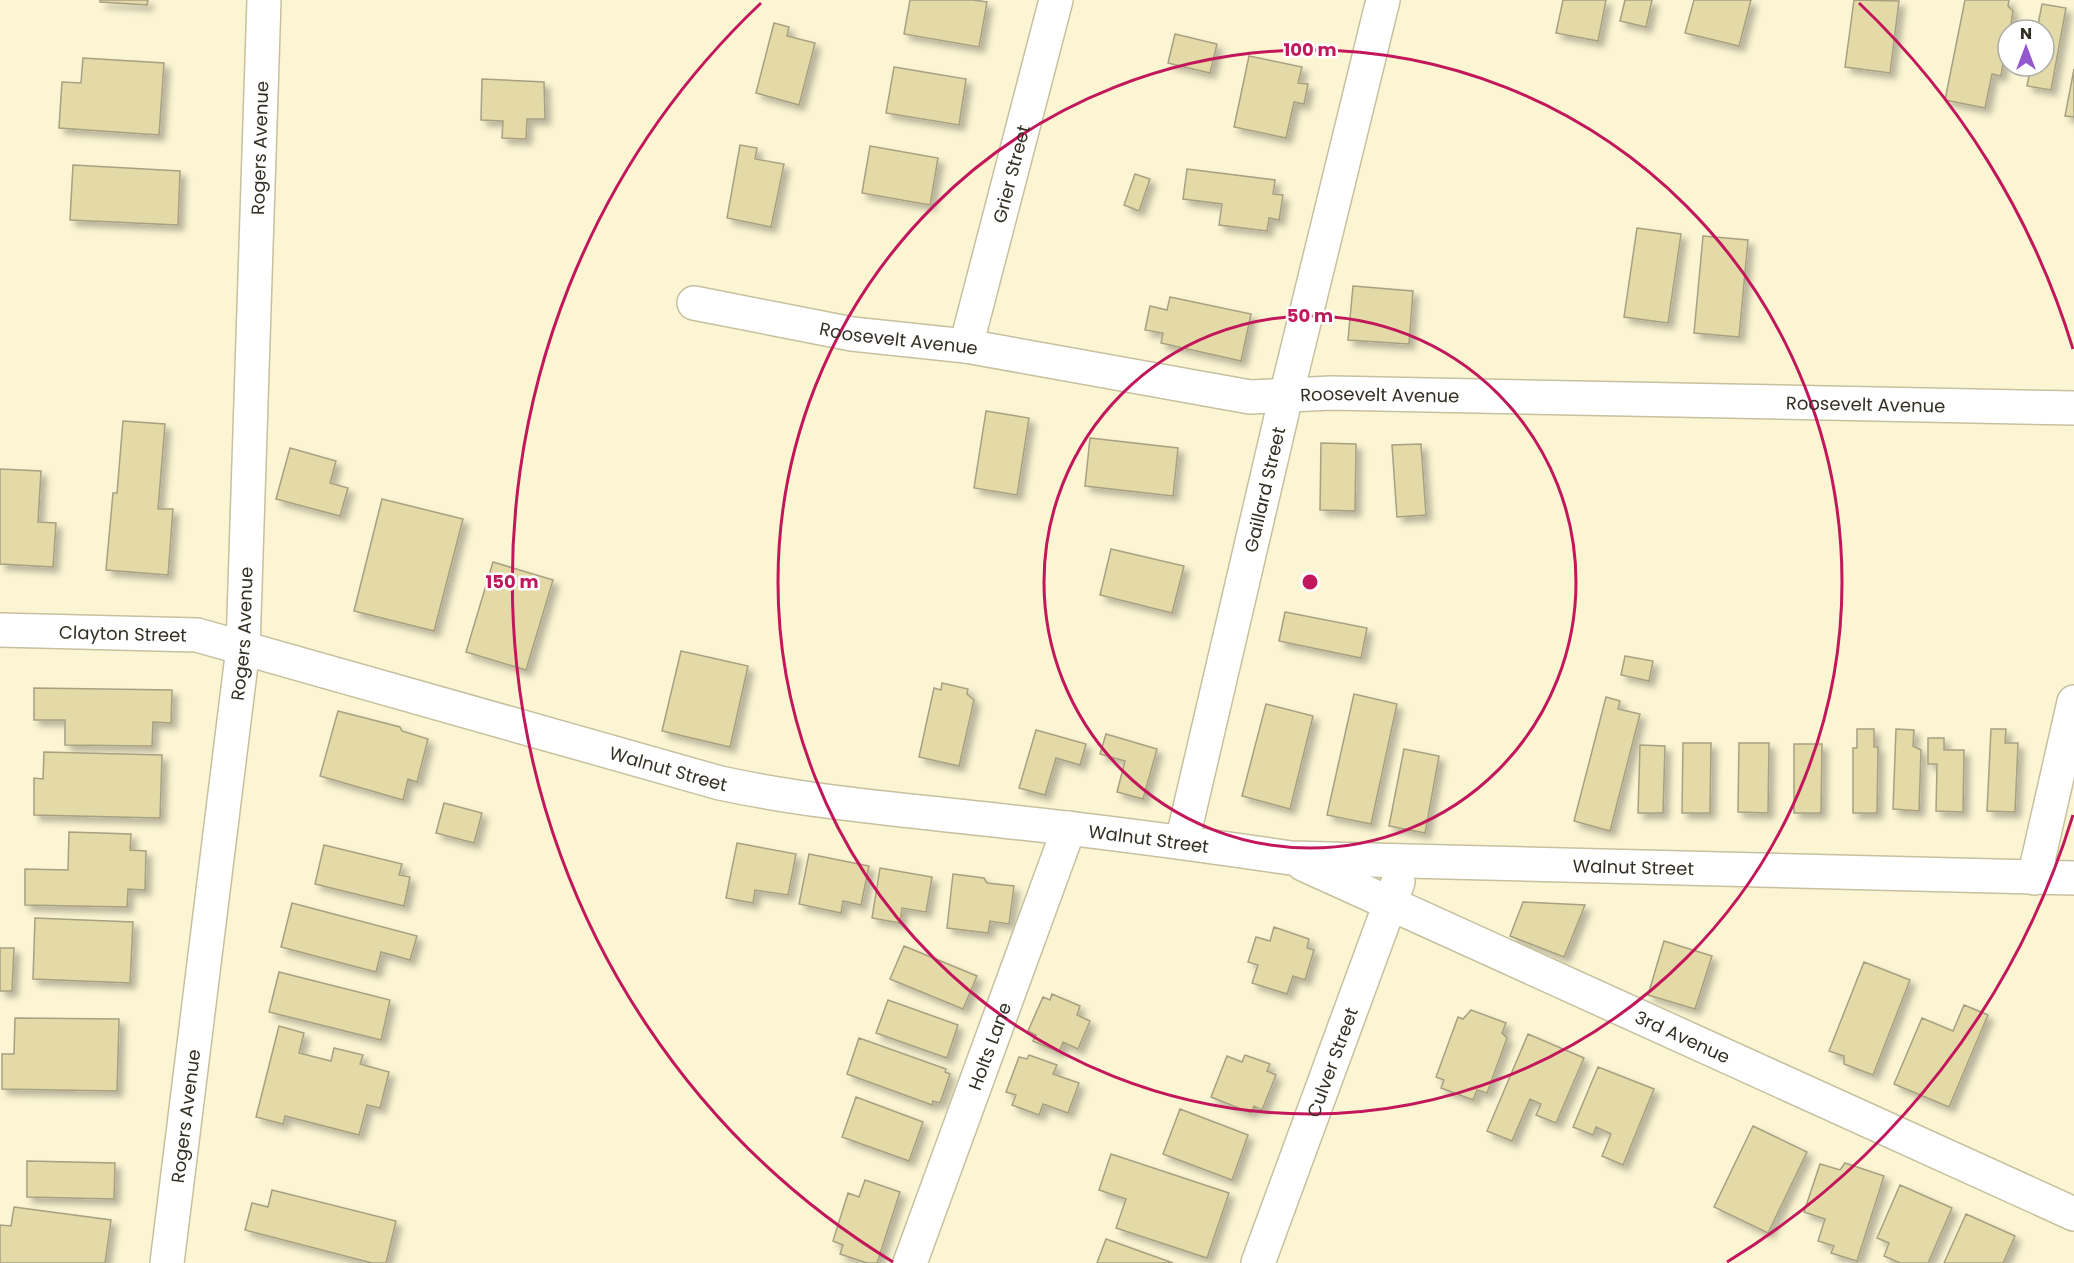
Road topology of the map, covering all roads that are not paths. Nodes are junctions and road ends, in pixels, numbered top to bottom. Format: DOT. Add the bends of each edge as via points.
graph roads {
  1 [pos="264,0"];
  2 [pos="1056,0"];
  3 [pos="1383,0"];
  4 [pos="694,303"];
  5 [pos="966,346"];
  6 [pos="1286,396"];
  7 [pos="2074,408"];
  8 [pos="0,630"];
  9 [pos="243,648"];
  10 [pos="2074,702"];
  11 [pos="1069,828"];
  12 [pos="1182,842"];
  13 [pos="1291,858"];
  14 [pos="1406,861"];
  15 [pos="2034,878"];
  16 [pos="2074,878"];
  17 [pos="1390,903"];
  18 [pos="2074,1214"];
  19 [pos="167,1263"];
  20 [pos="910,1263"];
  21 [pos="1258,1263"];
  1 -- 9 [label="street, Rogers Avenue"];
  2 -- 5 [label="street, Grier Street"];
  3 -- 6 [label="street, Gaillard Street"];
  4 -- 5 [label="street, Roosevelt Avenue" via="852,334"];
  5 -- 6 [label="street, Roosevelt Avenue" via="1250,397"];
  6 -- 7 [label="street, Roosevelt Avenue" via="1343,393"];
  6 -- 12 [label="street, Gaillard Street"];
  8 -- 9 [label="street, Clayton Street" via="197,635"];
  9 -- 11 [label="street, Walnut Street" via="720,783 827,802"];
  9 -- 19 [label="street, Rogers Avenue"];
  10 -- 15 [label="street"];
  11 -- 12 [label="street, Walnut Street"];
  11 -- 20 [label="street, Holts Lane"];
  12 -- 13 [label="street, Walnut Street"];
  13 -- 14 [label="street, Walnut Street"];
  13 -- 17 [label="street, 3rd Avenue"];
  14 -- 15 [label="street, Walnut Street"];
  14 -- 17 [label="street, Culver Street"];
  15 -- 16 [label="street, Walnut Street"];
  17 -- 18 [label="street, 3rd Avenue"];
  17 -- 21 [label="street, Culver Street"];
}
